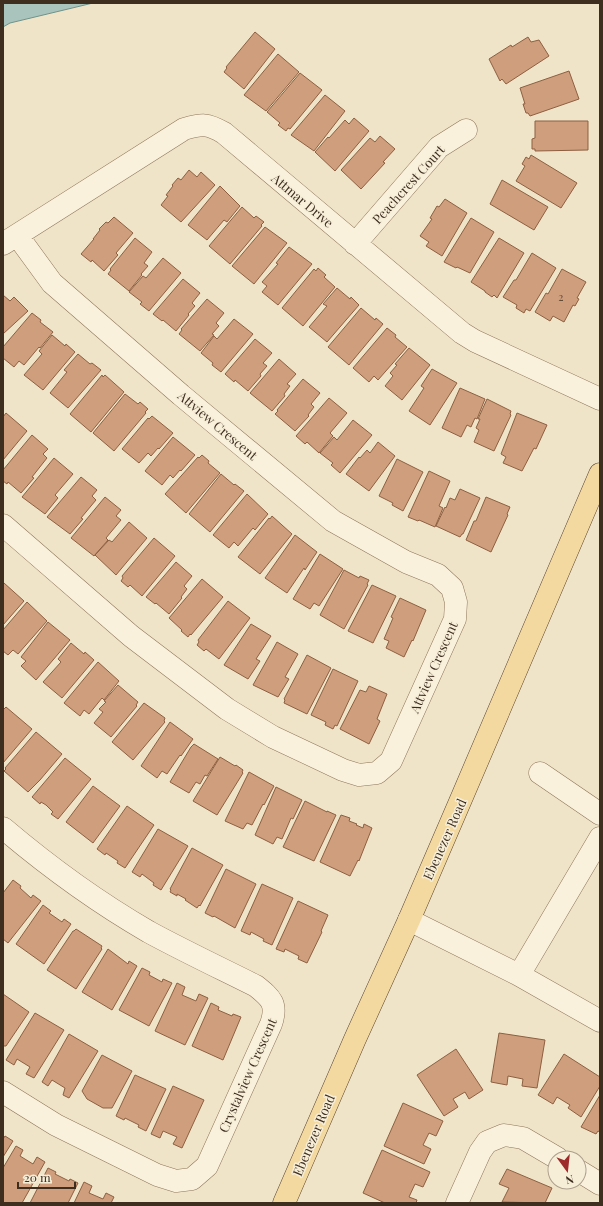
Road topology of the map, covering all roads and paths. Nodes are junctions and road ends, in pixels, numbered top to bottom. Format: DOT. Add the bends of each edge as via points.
graph roads {
  1 [pos="466,130"];
  2 [pos="10,239"];
  3 [pos="355,244"];
  4 [pos="600,399"];
  5 [pos="600,474"];
  6 [pos="3,525"];
  7 [pos="540,773"];
  8 [pos="600,814"];
  9 [pos="3,828"];
  10 [pos="600,838"];
  11 [pos="409,920"];
  12 [pos="519,975"];
  13 [pos="600,1021"];
  14 [pos="3,1092"];
  15 [pos="547,1152"];
  16 [pos="587,1176"];
  17 [pos="600,1184"];
  18 [pos="284,1203"];
  19 [pos="457,1203"];
  1 -- 3 [label="street, Peachcrest Court" via="439,147"];
  2 -- 3 [label="street, Attmar Drive" via="184,129 200,124 214,127 224,133"];
  2 -- 6 [label="street, Attview Crescent" via="52,283 181,395 333,521 406,562 438,575 452,588 456,602 455,619 391,761 377,773 359,775 272,737 227,709 131,636"];
  3 -- 4 [label="street, Attmar Drive" via="462,333"];
  5 -- 11 [label="main road, Ebenezer Road"];
  7 -- 8 [label="street"];
  9 -- 14 [label="street, Crystalview Crescent" via="82,890 118,913 256,986 273,1002 275,1013 207,1166 192,1179 176,1181 157,1175 56,1125"];
  10 -- 12 [label="street"];
  11 -- 12 [label="street"];
  11 -- 18 [label="main road, Ebenezer Road" via="354,1039"];
  12 -- 13 [label="street"];
  15 -- 19 [label="street" via="523,1138 504,1134 487,1142"];
  16 -- 17 [label="street"];
}
